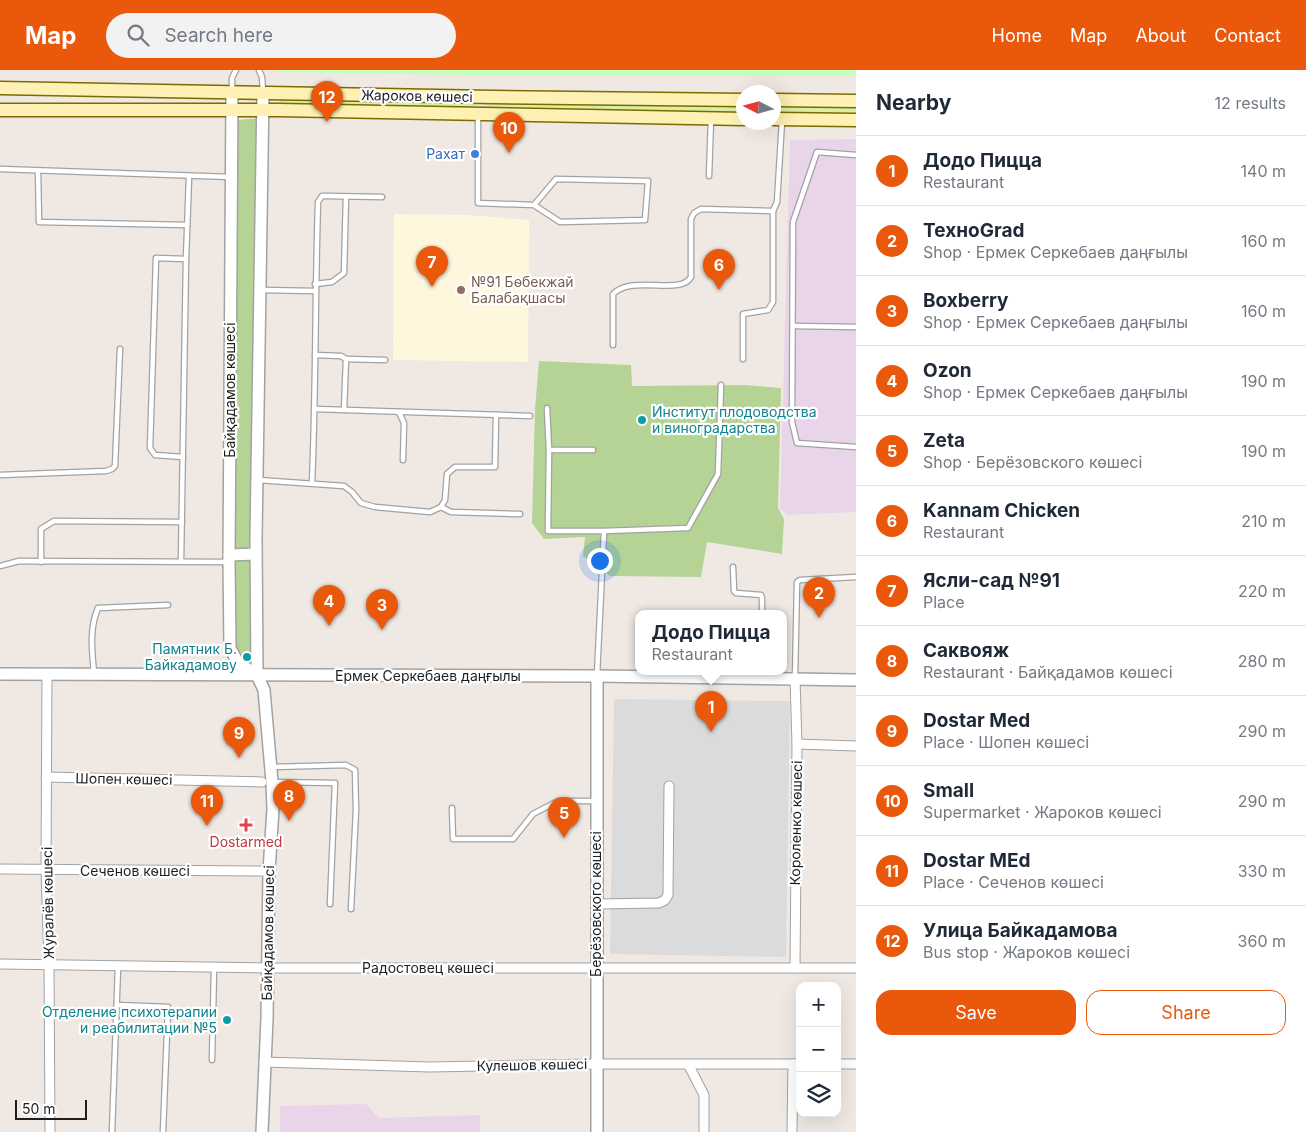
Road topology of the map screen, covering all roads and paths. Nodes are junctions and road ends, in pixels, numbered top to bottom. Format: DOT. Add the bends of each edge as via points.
graph roads {
  1 [pos="236,70"];
  2 [pos="259,70"];
  3 [pos="0,88"];
  4 [pos="232,92"];
  5 [pos="263,93"];
  6 [pos="479,97"];
  7 [pos="736,100"];
  8 [pos="781,100"];
  9 [pos="856,101"];
  10 [pos="0,110"];
  11 [pos="231,110"];
  12 [pos="263,110"];
  13 [pos="478,114"];
  14 [pos="711,118"];
  15 [pos="736,118"];
  16 [pos="781,119"];
  17 [pos="856,120"];
  18 [pos="778,130"];
  19 [pos="856,155"];
  20 [pos="0,169"];
  21 [pos="38,171"];
  22 [pos="709,176"];
  23 [pos="189,177"];
  24 [pos="231,177"];
  25 [pos="346,197"];
  26 [pos="382,197"];
  27 [pos="534,205"];
  28 [pos="773,211"];
  29 [pos="187,224"];
  30 [pos="186,259"];
  31 [pos="315,284"];
  32 [pos="261,290"];
  33 [pos="315,292"];
  34 [pos="793,326"];
  35 [pos="856,327"];
  36 [pos="613,345"];
  37 [pos="120,349"];
  38 [pos="315,355"];
  39 [pos="346,359"];
  40 [pos="384,360"];
  41 [pos="743,360"];
  42 [pos="722,384"];
  43 [pos="548,408"];
  44 [pos="315,409"];
  45 [pos="344,410"];
  46 [pos="399,412"];
  47 [pos="496,415"];
  48 [pos="530,416"];
  49 [pos="856,446"];
  50 [pos="549,450"];
  51 [pos="593,450"];
  52 [pos="184,457"];
  53 [pos="403,460"];
  54 [pos="0,475"];
  55 [pos="257,480"];
  56 [pos="312,483"];
  57 [pos="442,507"];
  58 [pos="520,514"];
  59 [pos="182,522"];
  60 [pos="604,531"];
  61 [pos="256,554"];
  62 [pos="229,558"];
  63 [pos="41,562"];
  64 [pos="181,562"];
  65 [pos="0,566"];
  66 [pos="733,567"];
  67 [pos="856,577"];
  68 [pos="168,605"];
  69 [pos="762,610"];
  70 [pos="0,674"];
  71 [pos="47,674"];
  72 [pos="94,674"];
  73 [pos="257,675"];
  74 [pos="635,675"];
  75 [pos="770,675"];
  76 [pos="597,676"];
  77 [pos="795,678"];
  78 [pos="856,680"];
  79 [pos="797,744"];
  80 [pos="856,746"];
  81 [pos="271,767"];
  82 [pos="46,777"];
  83 [pos="267,782"];
  84 [pos="669,786"];
  85 [pos="596,801"];
  86 [pos="452,808"];
  87 [pos="0,869"];
  88 [pos="46,870"];
  89 [pos="269,872"];
  90 [pos="330,904"];
  91 [pos="597,904"];
  92 [pos="351,909"];
  93 [pos="0,964"];
  94 [pos="49,965"];
  95 [pos="118,967"];
  96 [pos="214,968"];
  97 [pos="268,968"];
  98 [pos="596,968"];
  99 [pos="795,968"];
  100 [pos="856,968"];
  101 [pos="117,1005"];
  102 [pos="212,1060"];
  103 [pos="264,1062"];
  104 [pos="596,1064"];
  105 [pos="688,1064"];
  106 [pos="796,1064"];
  107 [pos="841,1064"];
  108 [pos="856,1064"];
  109 [pos="50,1132"];
  110 [pos="112,1132"];
  111 [pos="163,1132"];
  112 [pos="262,1132"];
  113 [pos="597,1132"];
  114 [pos="704,1132"];
  115 [pos="792,1132"];
  1 -- 4 [label="lane" via="232,78"];
  2 -- 5 [label="lane"];
  3 -- 4 [label="main road, Жароков көшесі"];
  4 -- 5 [label="main road, Жароков көшесі"];
  4 -- 11 [label="street, Байқадамов көшесі"];
  5 -- 6 [label="main road, Жароков көшесі"];
  5 -- 12 [label="street, Байқадамов көшесі"];
  6 -- 7 [label="main road, Жароков көшесі"];
  6 -- 13 [label="main road"];
  8 -- 9 [label="main road"];
  10 -- 11 [label="main road, Жароков көшесі"];
  11 -- 12 [label="main road, Жароков көшесі"];
  11 -- 24 [label="street, Байқадамов көшесі"];
  12 -- 13 [label="main road, Жароков көшесі"];
  12 -- 32 [label="street, Байқадамов көшесі"];
  13 -- 14 [label="main road, Жароков көшесі"];
  13 -- 27 [label="lane" via="478,203"];
  14 -- 15 [label="main road, Жароков көшесі"];
  14 -- 22 [label="lane"];
  16 -- 17 [label="main road"];
  18 -- 28 [label="lane" via="777,202"];
  19 -- 34 [label="lane" via="817,152 793,222"];
  20 -- 21 [label="lane"];
  21 -- 23 [label="lane"];
  21 -- 29 [label="lane" via="39,222"];
  23 -- 24 [label="lane"];
  23 -- 29 [label="lane"];
  24 -- 62 [label="street, Байқадамов көшесі"];
  25 -- 26 [label="lane"];
  25 -- 31 [label="lane" via="344,273 332,282"];
  25 -- 31 [label="lane" via="322,196 318,202"];
  27 -- 27 [label="lane" via="560,222 645,220 648,181 556,179"];
  28 -- 36 [label="lane" via="701,209 694,213 691,219 691,277 680,285 629,285 618,289 614,294"];
  28 -- 41 [label="lane" via="773,302 768,310 743,314"];
  29 -- 30 [label="lane"];
  30 -- 52 [label="lane"];
  30 -- 52 [label="lane" via="156,258 150,448 155,455"];
  31 -- 33 [label="lane"];
  32 -- 33 [label="lane"];
  32 -- 55 [label="street, Байқадамов көшесі"];
  33 -- 38 [label="lane"];
  34 -- 35 [label="lane"];
  34 -- 49 [label="lane" via="792,422 797,443"];
  37 -- 54 [label="lane" via="115,466 106,471"];
  38 -- 39 [label="lane"];
  38 -- 44 [label="lane"];
  39 -- 40 [label="lane"];
  39 -- 45 [label="lane"];
  42 -- 60 [label="lane" via="718,474 688,528"];
  43 -- 50 [label="lane"];
  44 -- 45 [label="lane"];
  44 -- 56 [label="lane"];
  45 -- 46 [label="lane"];
  46 -- 47 [label="lane"];
  46 -- 53 [label="lane" via="404,423"];
  47 -- 48 [label="lane"];
  47 -- 57 [label="lane" via="495,467 455,467 447,474"];
  50 -- 51 [label="lane"];
  50 -- 60 [label="lane" via="548,530"];
  52 -- 59 [label="lane"];
  55 -- 56 [label="lane"];
  55 -- 61 [label="street, Байқадамов көшесі"];
  56 -- 57 [label="lane" via="344,486 360,503 375,507 430,512"];
  57 -- 58 [label="lane" via="452,512"];
  59 -- 63 [label="lane" via="54,521 41,529"];
  59 -- 64 [label="lane"];
  60 -- 76 [label="lane"];
  61 -- 62 [label="street"];
  61 -- 73 [label="street, Байқадамов көшесі"];
  62 -- 64 [label="lane"];
  62 -- 73 [label="street, Байқадамов көшесі" via="230,648 238,663"];
  63 -- 64 [label="lane"];
  63 -- 65 [label="lane" via="19,561"];
  66 -- 69 [label="lane" via="734,592 761,595"];
  67 -- 77 [label="lane" via="797,582"];
  68 -- 72 [label="lane" via="98,608 93,619 91,642"];
  70 -- 71 [label="street, Ермек Серкебаев даңғылы"];
  71 -- 72 [label="street, Ермек Серкебаев даңғылы"];
  71 -- 82 [label="street, Журалёв көшесі"];
  72 -- 73 [label="street, Ермек Серкебаев даңғылы"];
  73 -- 76 [label="street, Ермек Серкебаев даңғылы"];
  73 -- 81 [label="street, Байқадамов көшесі" via="264,690"];
  74 -- 76 [label="street, Ермек Серкебаев даңғылы"];
  75 -- 77 [label="street, Ермек Серкебаев даңғылы"];
  76 -- 85 [label="street, Берёзовского көшесі"];
  77 -- 78 [label="street, Ермек Серкебаев даңғылы"];
  77 -- 79 [label="street, Короленко көшесі"];
  79 -- 80 [label="street"];
  79 -- 99 [label="street, Короленко көшесі"];
  81 -- 83 [label="street, Байқадамов көшесі"];
  81 -- 92 [label="lane" via="346,765 355,770"];
  82 -- 83 [label="street, Шопен көшесі"];
  82 -- 88 [label="street, Журалёв көшесі"];
  83 -- 89 [label="street, Байқадамов көшесі" via="273,809"];
  83 -- 90 [label="lane" via="335,783"];
  84 -- 91 [label="street" via="668,895 665,900 659,903"];
  85 -- 86 [label="lane" via="558,801 533,814 513,839 453,839"];
  85 -- 91 [label="street, Берёзовского көшесі"];
  87 -- 88 [label="street, Сеченов көшесі"];
  88 -- 89 [label="street, Сеченов көшесі"];
  88 -- 94 [label="street, Журалёв көшесі"];
  89 -- 97 [label="street, Байқадамов көшесі"];
  91 -- 98 [label="street, Берёзовского көшесі"];
  93 -- 94 [label="street, Радостовец көшесі"];
  94 -- 95 [label="street, Радостовец көшесі"];
  94 -- 109 [label="street, Журалёв көшесі"];
  95 -- 96 [label="street, Радостовец көшесі"];
  95 -- 101 [label="lane"];
  96 -- 97 [label="street, Радостовец көшесі"];
  96 -- 102 [label="lane"];
  97 -- 98 [label="street, Радостовец көшесі"];
  97 -- 103 [label="street, Байқадамов көшесі"];
  98 -- 99 [label="street, Радостовец көшесі"];
  98 -- 104 [label="street, Берёзовского көшесі"];
  99 -- 100 [label="street, Радостовец көшесі"];
  101 -- 110 [label="lane"];
  101 -- 111 [label="lane" via="168,1007"];
  103 -- 104 [label="street, Кулешов көшесі" via="430,1067"];
  103 -- 112 [label="street, Байқадамов көшесі"];
  104 -- 105 [label="street, Кулешов көшесі"];
  104 -- 113 [label="street, Берёзовского көшесі"];
  105 -- 106 [label="street, Кулешов көшесі"];
  105 -- 114 [label="street" via="704,1095"];
  106 -- 115 [label="street"];
  107 -- 108 [label="street"];
}
